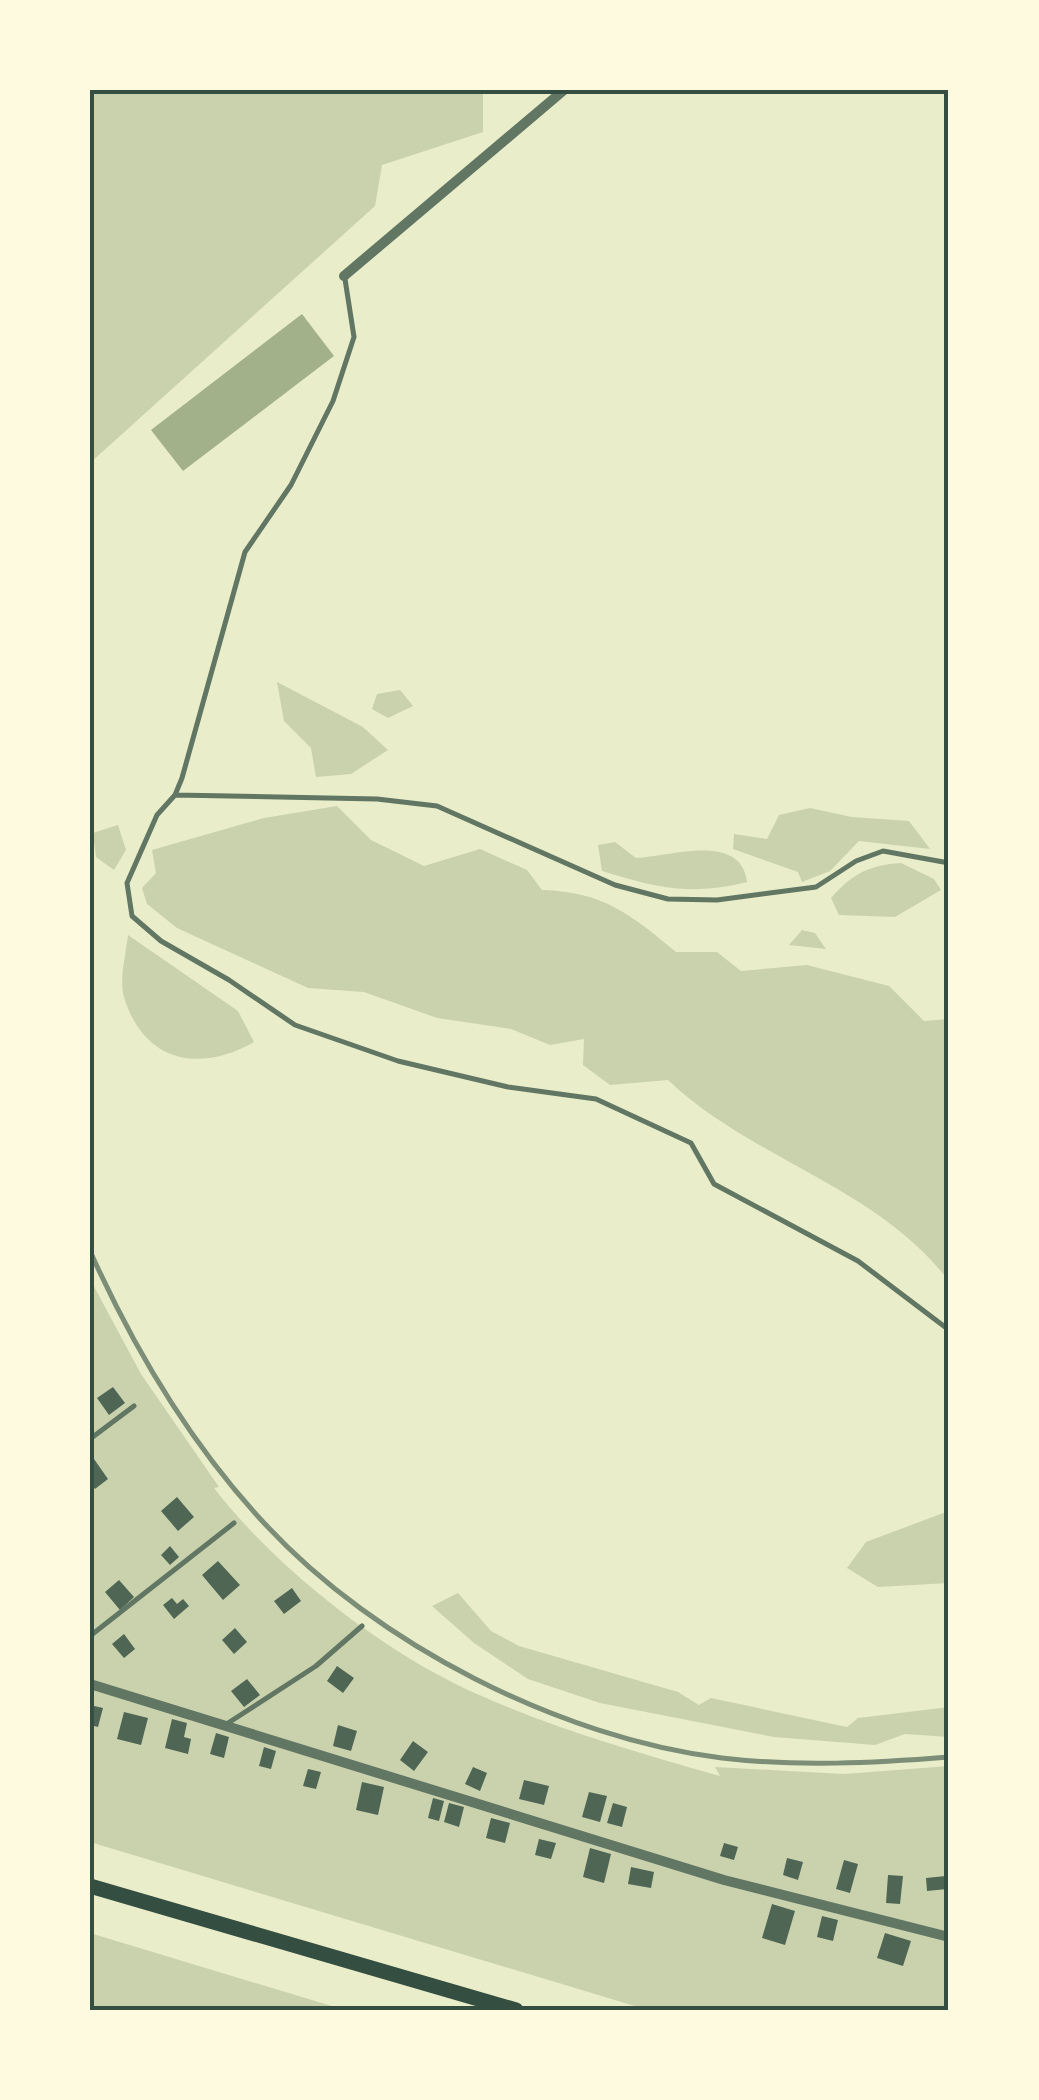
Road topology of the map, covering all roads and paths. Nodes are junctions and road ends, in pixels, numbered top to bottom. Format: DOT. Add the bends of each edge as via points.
graph roads {
  1 [pos="564,90"];
  2 [pos="344,276"];
  3 [pos="175,795"];
  4 [pos="949,863"];
  5 [pos="949,1330"];
  6 [pos="134,1406"];
  7 [pos="90,1439"];
  8 [pos="234,1523"];
  9 [pos="362,1626"];
  10 [pos="90,1636"];
  11 [pos="90,1684"];
  12 [pos="226,1724"];
  13 [pos="90,1886"];
  14 [pos="949,1938"];
  15 [pos="516,2010"];
  1 -- 2 [label="street"];
  2 -- 3 [label="lane" via="354,337 344,369 291,485 244,552 218,662"];
  3 -- 4 [label="lane" via="437,806 614,884 668,899 816,887 883,851"];
  3 -- 5 [label="lane" via="157,815 127,884 132,916 161,941 295,1025 398,1061 596,1099 691,1142 714,1184 858,1261"];
  6 -- 7 [label="lane"];
  8 -- 10 [label="lane"];
  9 -- 12 [label="lane" via="316,1666"];
  11 -- 12 [label="street"];
  12 -- 14 [label="street" via="724,1880"];
  13 -- 15 [label="main road"];
}
